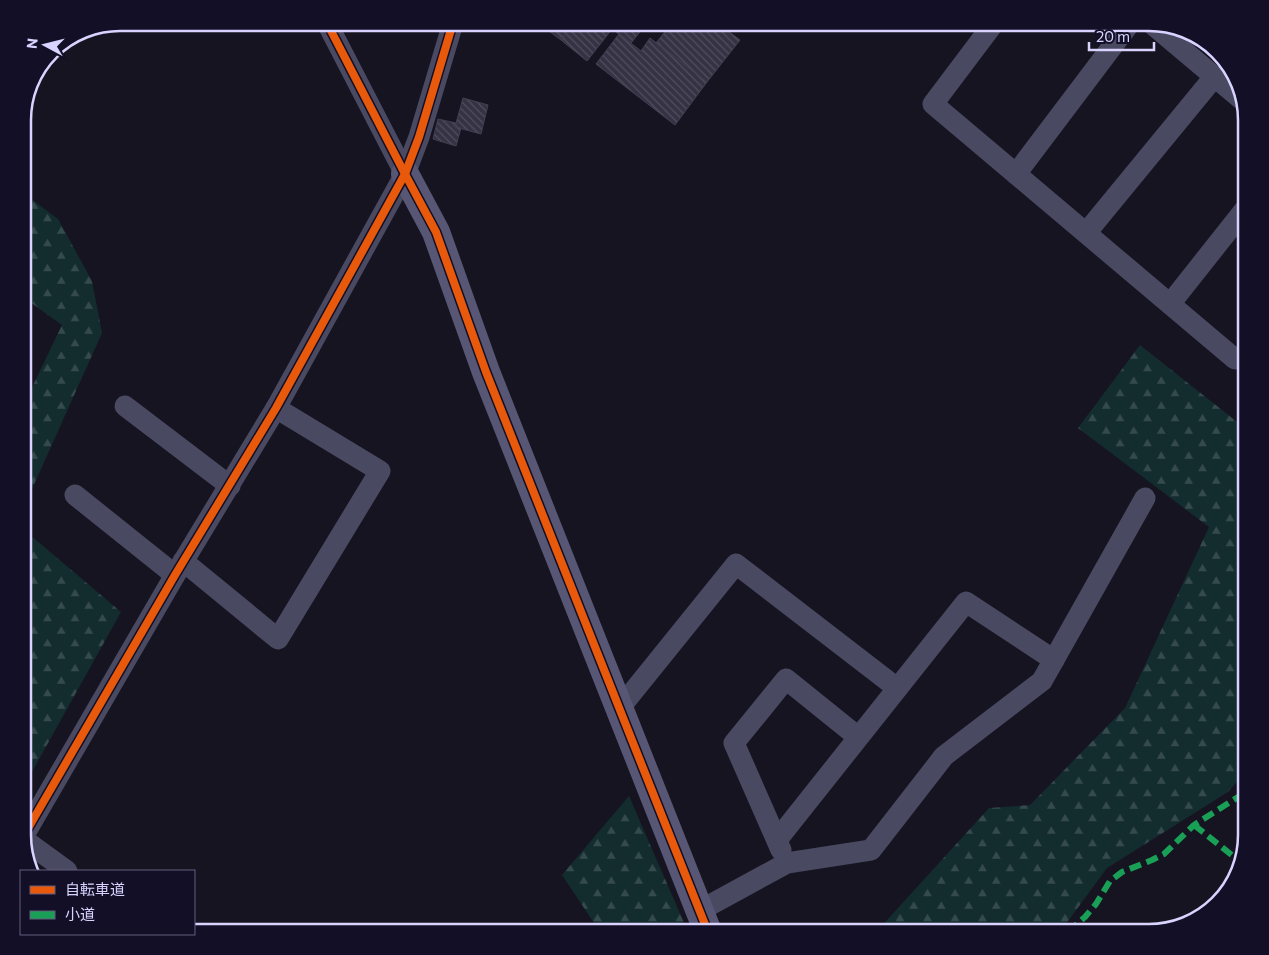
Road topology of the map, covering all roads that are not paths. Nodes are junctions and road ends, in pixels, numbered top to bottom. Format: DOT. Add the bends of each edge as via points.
graph roads {
  1 [pos="333,31"];
  2 [pos="450,31"];
  3 [pos="987,31"];
  4 [pos="1123,31"];
  5 [pos="1162,32"];
  6 [pos="1215,76"];
  7 [pos="1233,91"];
  8 [pos="405,174"];
  9 [pos="1016,174"];
  10 [pos="1238,218"];
  11 [pos="1086,233"];
  12 [pos="1170,304"];
  13 [pos="1235,359"];
  14 [pos="125,406"];
  15 [pos="276,408"];
  16 [pos="230,486"];
  17 [pos="75,495"];
  18 [pos="1145,498"];
  19 [pos="179,568"];
  20 [pos="1054,660"];
  21 [pos="897,688"];
  22 [pos="619,709"];
  23 [pos="858,737"];
  24 [pos="31,824"];
  25 [pos="777,840"];
  26 [pos="32,845"];
  27 [pos="787,863"];
  28 [pos="66,870"];
  29 [pos="703,922"];
  1 -- 8 [label="street"];
  2 -- 8 [label="street"];
  3 -- 9 [label="street" via="933,104"];
  4 -- 9 [label="street"];
  5 -- 6 [label="street"];
  6 -- 7 [label="street"];
  6 -- 11 [label="street"];
  8 -- 15 [label="street"];
  8 -- 22 [label="street" via="436,232 486,372"];
  9 -- 11 [label="street"];
  10 -- 12 [label="street"];
  11 -- 12 [label="street"];
  12 -- 13 [label="street"];
  14 -- 16 [label="street"];
  15 -- 16 [label="street"];
  15 -- 19 [label="street" via="380,470 278,639"];
  16 -- 19 [label="street"];
  17 -- 19 [label="street"];
  18 -- 20 [label="street"];
  19 -- 24 [label="street"];
  20 -- 21 [label="street" via="966,602"];
  20 -- 27 [label="street" via="1042,681 944,756 871,850"];
  21 -- 22 [label="street" via="736,564"];
  21 -- 23 [label="street"];
  22 -- 29 [label="street"];
  23 -- 25 [label="street"];
  23 -- 25 [label="street" via="786,679 734,743"];
  25 -- 27 [label="street"];
  26 -- 28 [label="street"];
  27 -- 29 [label="street"];
}
